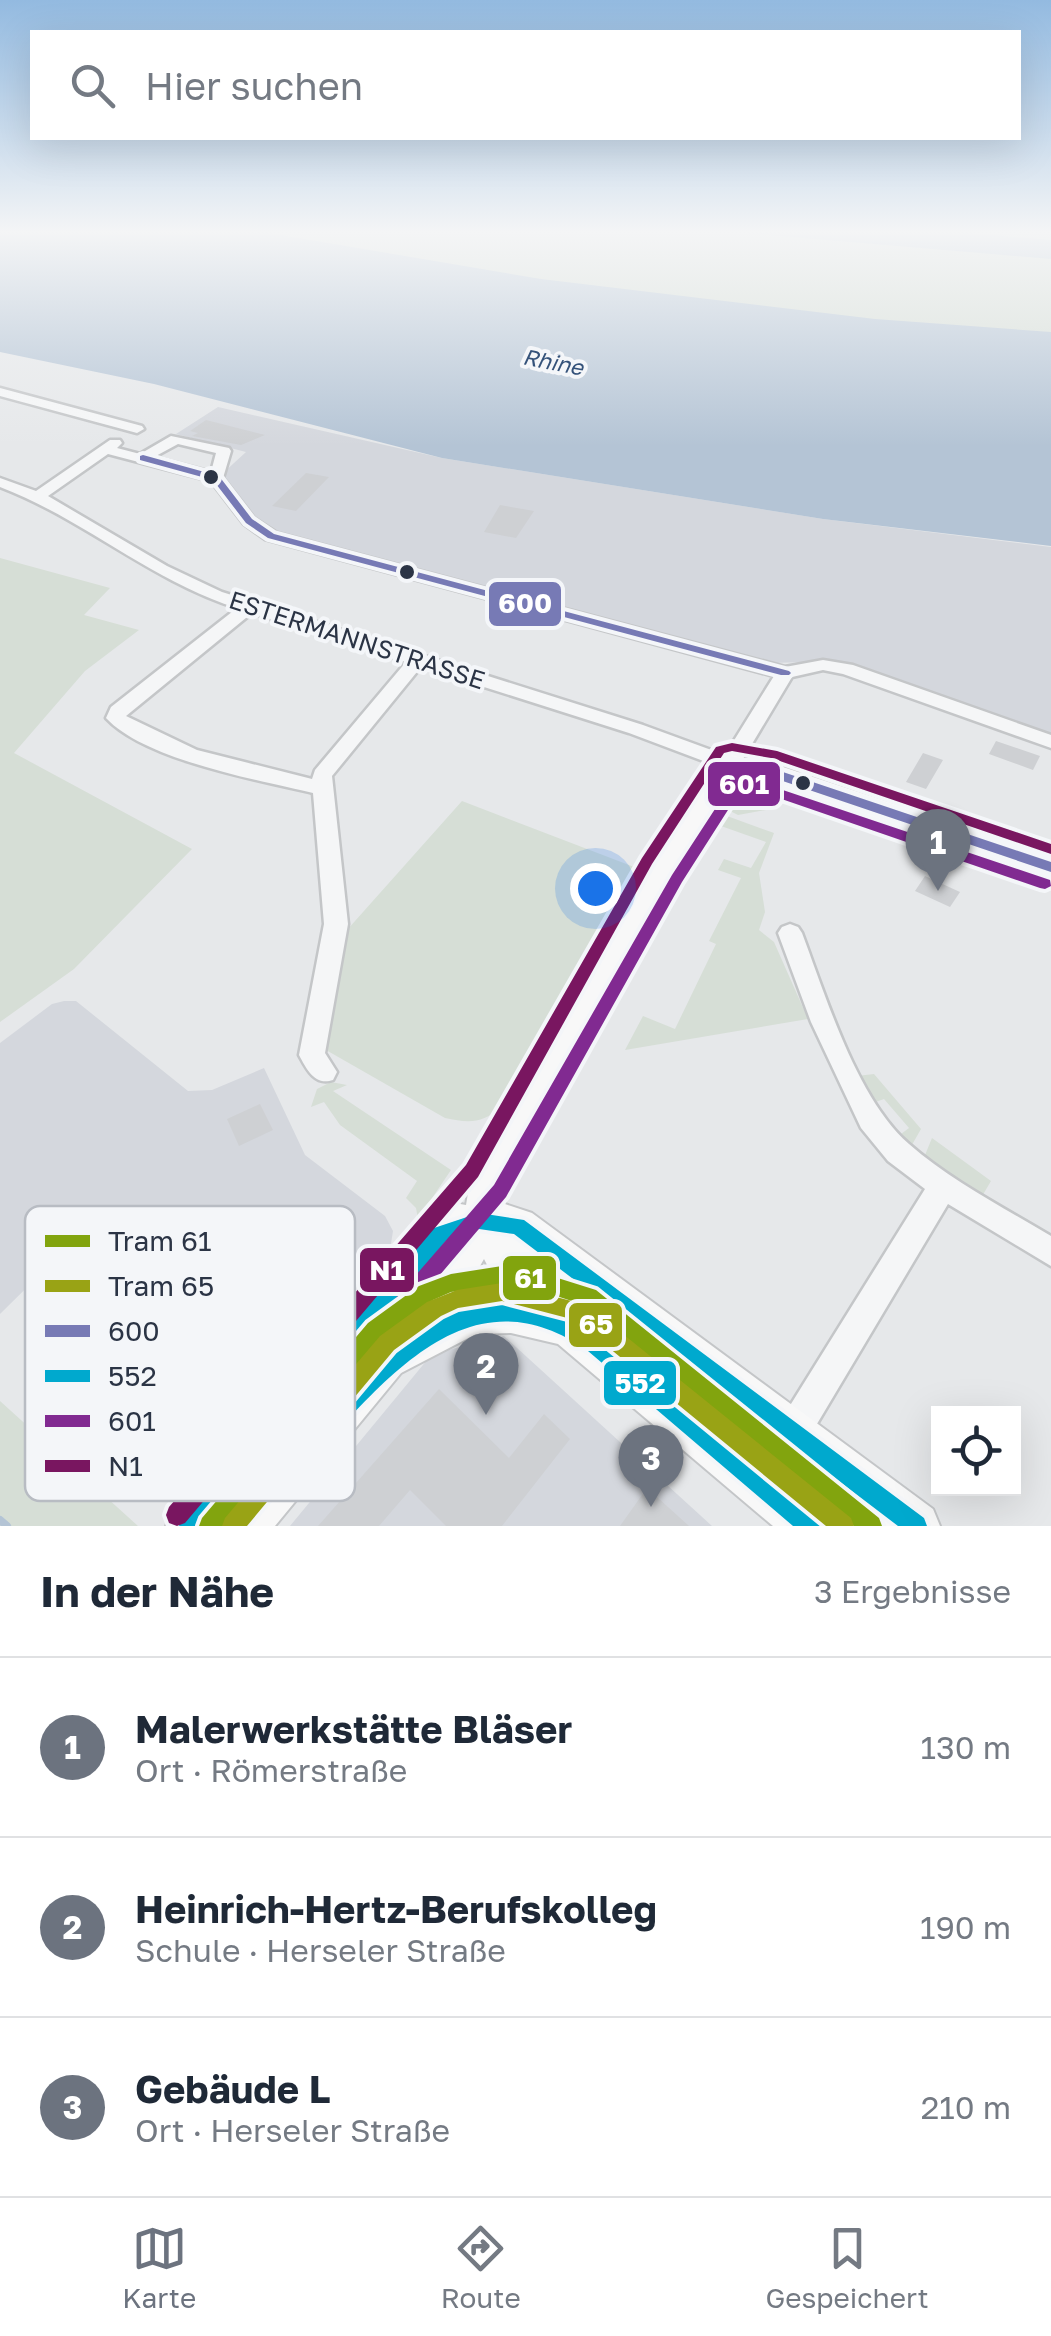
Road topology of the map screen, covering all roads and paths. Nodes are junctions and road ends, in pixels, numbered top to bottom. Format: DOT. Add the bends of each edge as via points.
graph roads {
  1 [pos="0,392"];
  2 [pos="106,449"];
  3 [pos="144,458"];
  4 [pos="216,478"];
  5 [pos="0,482"];
  6 [pos="40,495"];
  7 [pos="250,606"];
  8 [pos="418,659"];
  9 [pos="785,673"];
  10 [pos="1051,742"];
  11 [pos="730,764"];
  12 [pos="322,788"];
  13 [pos="1051,867"];
  14 [pos="790,933"];
  15 [pos="324,1072"];
  16 [pos="944,1186"];
  17 [pos="486,1200"];
  18 [pos="1051,1252"];
  19 [pos="573,1330"];
  20 [pos="355,1333"];
  21 [pos="377,1370"];
  22 [pos="355,1396"];
  23 [pos="793,1432"];
  24 [pos="211,1501"];
  25 [pos="266,1501"];
  26 [pos="190,1526"];
  27 [pos="245,1526"];
  28 [pos="810,1526"];
  29 [pos="916,1526"];
  1 -- 2 [label="street" via="137,429"];
  2 -- 3 [label="street"];
  2 -- 6 [label="street"];
  3 -- 4 [label="street"];
  3 -- 4 [label="street" via="176,439 224,450"];
  4 -- 9 [label="street" via="249,522 271,536"];
  5 -- 6 [label="street, ESTERMANNSTRASSE"];
  6 -- 7 [label="street, ESTERMANNSTRASSE" via="183,583"];
  7 -- 8 [label="street, ESTERMANNSTRASSE"];
  7 -- 12 [label="street" via="116,718 190,758"];
  8 -- 11 [label="street, ESTERMANNSTRASSE"];
  8 -- 12 [label="street" via="327,768"];
  9 -- 10 [label="street" via="808,666 847,670"];
  9 -- 11 [label="street"];
  11 -- 13 [label="street"];
  11 -- 17 [label="street" via="662,870"];
  12 -- 15 [label="street" via="336,924 312,1055"];
  14 -- 16 [label="street" via="870,1120 898,1152"];
  16 -- 18 [label="street"];
  16 -- 23 [label="street"];
  17 -- 19 [label="street" via="511,1273"];
  17 -- 20 [label="street" via="468,1221 440,1234"];
  17 -- 21 [label="street" via="448,1283"];
  17 -- 23 [label="street"];
  19 -- 21 [label="street" via="519,1310 484,1310 451,1320"];
  19 -- 28 [label="street"];
  21 -- 22 [label="street"];
  23 -- 29 [label="street"];
  24 -- 26 [label="street"];
  25 -- 27 [label="street"];
}
